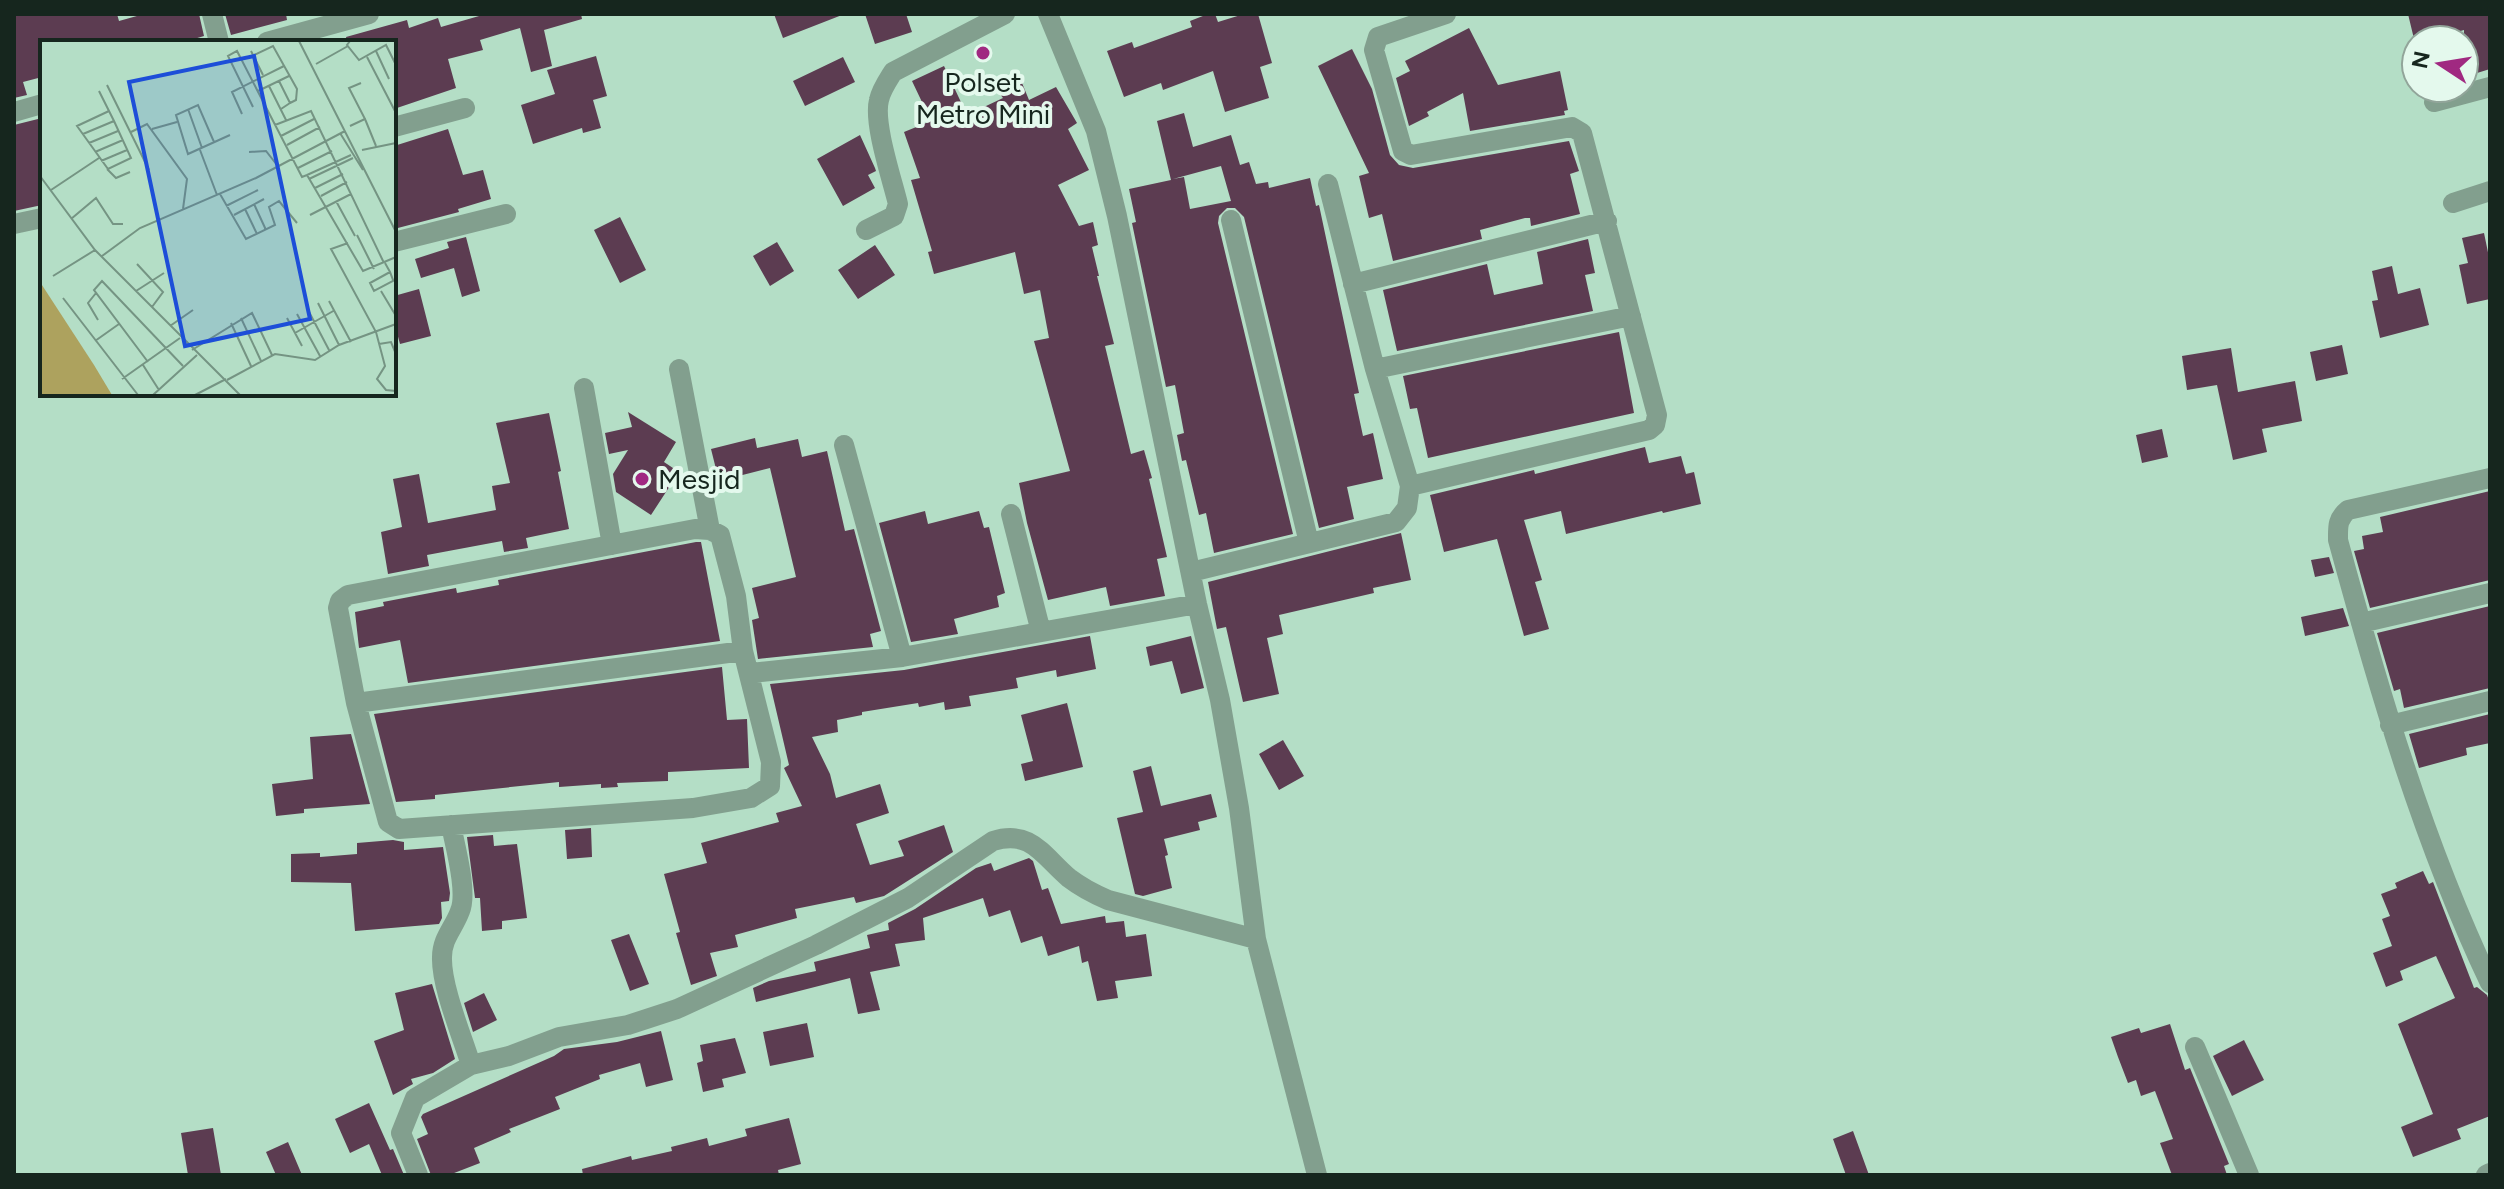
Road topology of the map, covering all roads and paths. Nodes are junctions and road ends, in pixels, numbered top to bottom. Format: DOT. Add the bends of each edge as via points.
graph roads {
  1 [pos="212,14"];
  2 [pos="369,14"];
  3 [pos="1005,14"];
  4 [pos="1048,14"];
  5 [pos="1446,14"];
  6 [pos="327,19"];
  7 [pos="218,40"];
  8 [pos="272,40"];
  9 [pos="40,105"];
  10 [pos="465,108"];
  11 [pos="14,112"];
  12 [pos="396,126"];
  13 [pos="1328,184"];
  14 [pos="2490,191"];
  15 [pos="2453,203"];
  16 [pos="506,214"];
  17 [pos="40,218"];
  18 [pos="1231,220"];
  19 [pos="1607,221"];
  20 [pos="14,224"];
  21 [pos="866,230"];
  22 [pos="396,242"];
  23 [pos="1353,284"];
  24 [pos="1631,316"];
  25 [pos="679,369"];
  26 [pos="1375,369"];
  27 [pos="584,388"];
  28 [pos="844,445"];
  29 [pos="2490,478"];
  30 [pos="1410,486"];
  31 [pos="1011,514"];
  32 [pos="710,530"];
  33 [pos="1309,543"];
  34 [pos="612,545"];
  35 [pos="1191,572"];
  36 [pos="2490,593"];
  37 [pos="1197,604"];
  38 [pos="2361,623"];
  39 [pos="1041,632"];
  40 [pos="743,651"];
  41 [pos="902,657"];
  42 [pos="751,673"];
  43 [pos="2490,701"];
  44 [pos="356,703"];
  45 [pos="2390,725"];
  46 [pos="451,825"];
  47 [pos="1256,939"];
  48 [pos="2490,983"];
  49 [pos="2195,1047"];
  50 [pos="471,1065"];
  51 [pos="418,1175"];
  52 [pos="1317,1175"];
  53 [pos="2249,1175"];
  1 -- 7 [label="street"];
  2 -- 6 [label="street"];
  3 -- 21 [label="street" via="893,72 879,100 878,116 898,204 894,216"];
  4 -- 35 [label="street" via="1096,131"];
  5 -- 19 [label="street" via="1378,37 1375,43 1403,151 1411,155 1572,127 1582,133"];
  6 -- 8 [label="street"];
  9 -- 11 [label="street"];
  10 -- 12 [label="street"];
  13 -- 23 [label="street"];
  14 -- 15 [label="street"];
  16 -- 22 [label="street"];
  17 -- 20 [label="street"];
  18 -- 33 [label="street"];
  19 -- 23 [label="street"];
  19 -- 24 [label="street"];
  23 -- 26 [label="street"];
  24 -- 26 [label="street"];
  24 -- 30 [label="street" via="1657,415 1653,428"];
  25 -- 32 [label="street"];
  26 -- 30 [label="street"];
  27 -- 34 [label="street"];
  28 -- 41 [label="street"];
  29 -- 38 [label="street" via="2348,510 2340,517 2338,540"];
  30 -- 33 [label="street" via="1407,508 1396,522"];
  31 -- 39 [label="street"];
  32 -- 34 [label="street"];
  32 -- 40 [label="street" via="720,535"];
  33 -- 35 [label="street"];
  34 -- 44 [label="street" via="348,595 338,608"];
  35 -- 37 [label="street"];
  36 -- 38 [label="street"];
  37 -- 39 [label="street"];
  37 -- 47 [label="street" via="1234,777"];
  38 -- 45 [label="street"];
  39 -- 41 [label="street"];
  40 -- 42 [label="street"];
  40 -- 44 [label="street"];
  41 -- 42 [label="street"];
  42 -- 46 [label="street" via="771,762 770,786 751,798 693,808"];
  43 -- 45 [label="street"];
  44 -- 46 [label="street" via="388,822 399,829"];
  45 -- 48 [label="street"];
  46 -- 50 [label="street" via="461,910 446,933 441,955"];
  47 -- 50 [label="street" via="1088,892 1037,847 1007,837 895,904 677,1009"];
  47 -- 52 [label="street"];
  49 -- 53 [label="street"];
  50 -- 51 [label="street" via="415,1098 409,1108 401,1133"];
}
